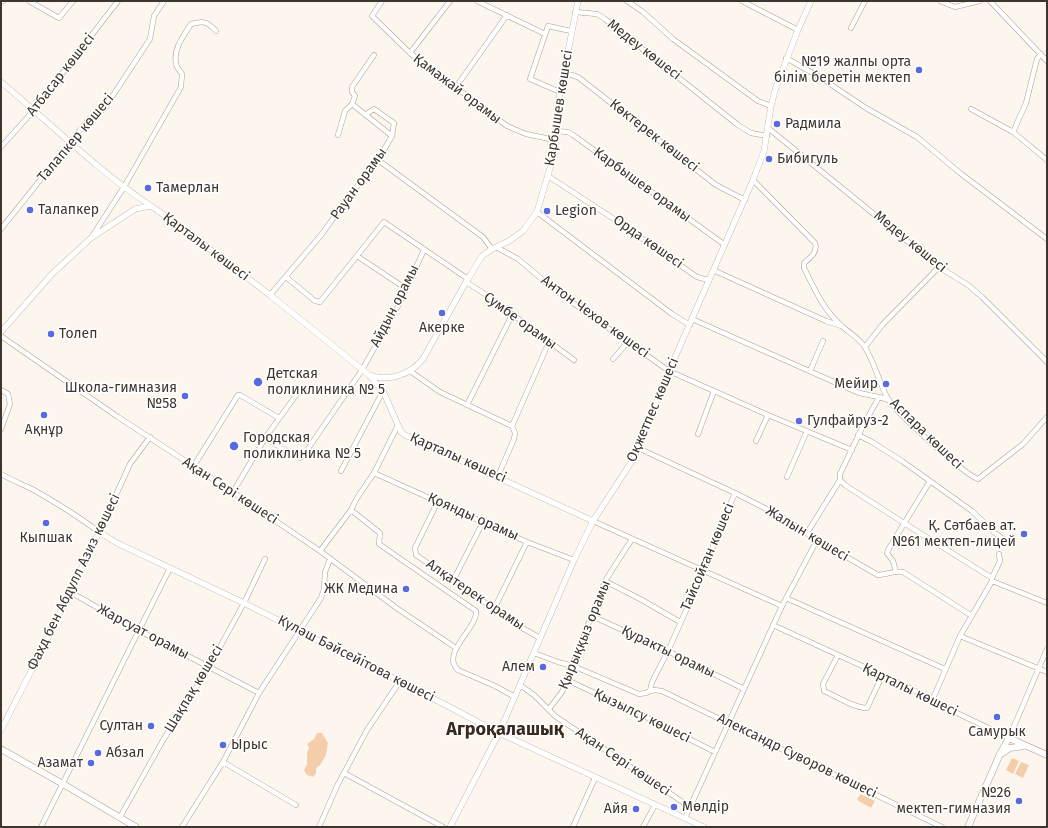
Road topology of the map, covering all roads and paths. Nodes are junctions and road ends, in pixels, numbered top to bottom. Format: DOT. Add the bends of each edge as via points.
graph roads {
  1 [pos="29,1"];
  2 [pos="73,1"];
  3 [pos="118,1"];
  4 [pos="164,1"];
  5 [pos="382,1"];
  6 [pos="450,1"];
  7 [pos="477,1"];
  8 [pos="578,1"];
  9 [pos="627,1"];
  10 [pos="742,1"];
  11 [pos="811,1"];
  12 [pos="865,1"];
  13 [pos="940,1"];
  14 [pos="980,1"];
  15 [pos="990,1"];
  16 [pos="575,12"];
  17 [pos="506,15"];
  18 [pos="851,28"];
  19 [pos="798,30"];
  20 [pos="216,31"];
  21 [pos="571,31"];
  22 [pos="545,34"];
  23 [pos="410,53"];
  24 [pos="1041,54"];
  25 [pos="374,55"];
  26 [pos="786,58"];
  27 [pos="1047,61"];
  28 [pos="564,73"];
  29 [pos="1,82"];
  30 [pos="456,87"];
  31 [pos="560,92"];
  32 [pos="352,104"];
  33 [pos="771,106"];
  34 [pos="971,109"];
  35 [pos="34,110"];
  36 [pos="365,115"];
  37 [pos="768,128"];
  38 [pos="556,131"];
  39 [pos="1013,132"];
  40 [pos="338,135"];
  41 [pos="392,136"];
  42 [pos="767,136"];
  43 [pos="555,140"];
  44 [pos="71,143"];
  45 [pos="1,147"];
  46 [pos="1046,157"];
  47 [pos="378,160"];
  48 [pos="548,176"];
  49 [pos="753,180"];
  50 [pos="124,187"];
  51 [pos="745,200"];
  52 [pos="151,206"];
  53 [pos="536,212"];
  54 [pos="1,229"];
  55 [pos="91,238"];
  56 [pos="1047,239"];
  57 [pos="724,245"];
  58 [pos="494,248"];
  59 [pos="424,250"];
  60 [pos="357,256"];
  61 [pos="939,267"];
  62 [pos="713,270"];
  63 [pos="286,277"];
  64 [pos="709,280"];
  65 [pos="467,281"];
  66 [pos="405,288"];
  67 [pos="270,295"];
  68 [pos="512,315"];
  69 [pos="691,322"];
  70 [pos="841,326"];
  71 [pos="1,332"];
  72 [pos="1,336"];
  73 [pos="823,341"];
  74 [pos="549,342"];
  75 [pos="628,342"];
  76 [pos="865,347"];
  77 [pos="614,359"];
  78 [pos="574,360"];
  79 [pos="1047,362"];
  80 [pos="362,370"];
  81 [pos="410,371"];
  82 [pos="669,371"];
  83 [pos="810,371"];
  84 [pos="369,375"];
  85 [pos="1,390"];
  86 [pos="299,391"];
  87 [pos="382,391"];
  88 [pos="714,391"];
  89 [pos="879,398"];
  90 [pos="889,400"];
  91 [pos="467,405"];
  92 [pos="768,415"];
  93 [pos="1047,417"];
  94 [pos="279,418"];
  95 [pos="398,425"];
  96 [pos="512,426"];
  97 [pos="1,429"];
  98 [pos="807,431"];
  99 [pos="698,434"];
  100 [pos="858,435"];
  101 [pos="150,437"];
  102 [pos="265,438"];
  103 [pos="756,440"];
  104 [pos="638,448"];
  105 [pos="852,450"];
  106 [pos="193,466"];
  107 [pos="341,471"];
  108 [pos="374,473"];
  109 [pos="1,474"];
  110 [pos="498,476"];
  111 [pos="787,477"];
  112 [pos="840,480"];
  113 [pos="930,481"];
  114 [pos="232,492"];
  115 [pos="735,493"];
  116 [pos="438,501"];
  117 [pos="351,510"];
  118 [pos="593,521"];
  119 [pos="483,522"];
  120 [pos="904,523"];
  121 [pos="99,532"];
  122 [pos="807,533"];
  123 [pos="632,539"];
  124 [pos="818,540"];
  125 [pos="527,542"];
  126 [pos="1006,542"];
  127 [pos="320,551"];
  128 [pos="999,554"];
  129 [pos="265,559"];
  130 [pos="330,559"];
  131 [pos="574,560"];
  132 [pos="170,568"];
  133 [pos="704,570"];
  134 [pos="896,572"];
  135 [pos="992,580"];
  136 [pos="453,581"];
  137 [pos="605,581"];
  138 [pos="70,592"];
  139 [pos="786,598"];
  140 [pos="244,603"];
  141 [pos="1047,603"];
  142 [pos="782,606"];
  143 [pos="494,610"];
  144 [pos="592,616"];
  145 [pos="972,616"];
  146 [pos="680,622"];
  147 [pos="773,625"];
  148 [pos="138,630"];
  149 [pos="300,631"];
  150 [pos="960,636"];
  151 [pos="540,638"];
  152 [pos="456,648"];
  153 [pos="1047,649"];
  154 [pos="668,651"];
  155 [pos="534,653"];
  156 [pos="838,655"];
  157 [pos="573,666"];
  158 [pos="209,667"];
  159 [pos="1039,668"];
  160 [pos="945,669"];
  161 [pos="1047,672"];
  162 [pos="882,676"];
  163 [pos="567,680"];
  164 [pos="400,682"];
  165 [pos="520,685"];
  166 [pos="744,689"];
  167 [pos="648,692"];
  168 [pos="259,693"];
  169 [pos="515,697"];
  170 [pos="932,701"];
  171 [pos="549,709"];
  172 [pos="728,722"];
  173 [pos="1,730"];
  174 [pos="499,733"];
  175 [pos="1009,738"];
  176 [pos="1027,746"];
  177 [pos="1,749"];
  178 [pos="715,752"];
  179 [pos="1000,754"];
  180 [pos="1047,755"];
  181 [pos="223,762"];
  182 [pos="344,773"];
  183 [pos="595,778"];
  184 [pos="63,784"];
  185 [pos="296,805"];
  186 [pos="654,805"];
  187 [pos="690,807"];
  188 [pos="120,818"];
  189 [pos="685,818"];
  190 [pos="701,826"];
  191 [pos="41,827"];
  192 [pos="136,827"];
  193 [pos="182,827"];
  194 [pos="319,827"];
  195 [pos="443,827"];
  196 [pos="450,827"];
  197 [pos="573,827"];
  198 [pos="642,827"];
  199 [pos="942,827"];
  200 [pos="968,827"];
  1 -- 2 [label="street" via="59,18"];
  3 -- 35 [label="street, Атбасар көшесі"];
  4 -- 44 [label="street, Талапкер көшесі" via="154,16 150,40 104,109 89,119"];
  5 -- 23 [label="street, Қамажай орамы" via="372,16"];
  6 -- 23 [label="street"];
  7 -- 17 [label="street"];
  8 -- 16 [label="street, Карбышев көшесі"];
  9 -- 33 [label="street, Медеу көшесі" via="644,12 673,39 747,93"];
  10 -- 19 [label="street"];
  11 -- 19 [label="street, Оқжетпес көшесі"];
  12 -- 18 [label="street"];
  13 -- 14 [label="street" via="955,7"];
  15 -- 24 [label="street"];
  16 -- 21 [label="street, Карбышев көшесі"];
  16 -- 42 [label="street, Медеу көшесі" via="597,14 605,19 738,125 751,134"];
  17 -- 22 [label="street"];
  17 -- 30 [label="street"];
  19 -- 26 [label="street, Оқжетпес көшесі"];
  20 -- 50 [label="street" via="203,22 191,24 182,39 176,51 176,65 182,74 181,87"];
  21 -- 22 [label="street" via="548,26"];
  21 -- 28 [label="street, Карбышев көшесі"];
  22 -- 31 [label="street" via="530,79"];
  23 -- 30 [label="street, Қамажай орамы"];
  24 -- 27 [label="street"];
  24 -- 39 [label="street" via="1037,59 1026,103"];
  25 -- 32 [label="street" via="352,87 355,96"];
  26 -- 33 [label="street, Оқжетпес көшесі"];
  26 -- 56 [label="street" via="917,137"];
  28 -- 31 [label="street, Карбышев көшесі"];
  28 -- 51 [label="street, Көктерек көшесі" via="578,77 716,185"];
  29 -- 35 [label="street, Қарталы көшесі"];
  30 -- 43 [label="street, Қамажай орамы" via="507,126 526,134"];
  31 -- 38 [label="street, Карбышев көшесі"];
  32 -- 36 [label="street, Рауан орамы"];
  32 -- 40 [label="street" via="345,111"];
  33 -- 37 [label="street, Оқжетпес көшесі"];
  34 -- 39 [label="street"];
  35 -- 44 [label="street, Қарталы көшесі"];
  35 -- 45 [label="street, Атбасар көшесі"];
  36 -- 41 [label="street, Рауан орамы"];
  36 -- 41 [label="street" via="374,109 394,123"];
  37 -- 42 [label="street, Оқжетпес көшесі"];
  37 -- 61 [label="street, Медеу көшесі"];
  38 -- 43 [label="street, Карбышев көшесі"];
  38 -- 57 [label="street, Карбышев орамы" via="573,135"];
  39 -- 46 [label="street"];
  41 -- 47 [label="street, Рауан орамы"];
  42 -- 49 [label="street, Оқжетпес көшесі"];
  43 -- 48 [label="street, Карбышев көшесі" via="555,151"];
  44 -- 50 [label="street, Қарталы көшесі"];
  44 -- 54 [label="street, Талапкер көшесі"];
  47 -- 58 [label="street, Антон Чехов көшесі" via="483,237"];
  47 -- 63 [label="street, Рауан орамы"];
  48 -- 53 [label="street, Карбышев көшесі"];
  48 -- 64 [label="street, Орда көшесі" via="618,221 697,277"];
  49 -- 51 [label="street, Оқжетпес көшесі"];
  49 -- 70 [label="street, Аспара көшесі" via="815,242 815,251 803,265 824,305"];
  50 -- 52 [label="street, Қарталы көшесі"];
  50 -- 55 [label="street"];
  51 -- 57 [label="street, Оқжетпес көшесі"];
  52 -- 55 [label="street, Қарталы көшесі" via="135,209"];
  52 -- 67 [label="street, Қарталы көшесі"];
  53 -- 58 [label="street, Карбышев көшесі" via="523,231"];
  53 -- 69 [label="street" via="672,314"];
  55 -- 71 [label="street, Қарталы көшесі" via="52,274"];
  57 -- 62 [label="street, Оқжетпес көшесі"];
  58 -- 65 [label="street, Карбышев көшесі" via="482,256"];
  58 -- 75 [label="street, Антон Чехов көшесі" via="518,259 556,291"];
  59 -- 60 [label="street, Сумбе орамы" via="384,222"];
  59 -- 65 [label="street, Сумбе орамы"];
  59 -- 66 [label="street, Айдын орамы"];
  60 -- 63 [label="street" via="318,303"];
  60 -- 66 [label="street"];
  61 -- 76 [label="street" via="883,324"];
  61 -- 79 [label="street, Медеу көшесі" via="982,297"];
  62 -- 64 [label="street, Оқжетпес көшесі"];
  62 -- 70 [label="street"];
  63 -- 67 [label="street, Рауан орамы"];
  64 -- 69 [label="street, Оқжетпес көшесі"];
  65 -- 68 [label="street, Сумбе орамы"];
  65 -- 81 [label="street, Карбышев көшесі" via="423,359"];
  66 -- 80 [label="street, Айдын орамы" via="392,318"];
  67 -- 80 [label="street, Қарталы көшесі"];
  68 -- 74 [label="street, Сумбе орамы"];
  68 -- 91 [label="street"];
  69 -- 82 [label="street, Оқжетпес көшесі"];
  69 -- 83 [label="street"];
  70 -- 76 [label="street, Аспара көшесі"];
  72 -- 101 [label="street, Ақан Сері көшесі"];
  73 -- 83 [label="street"];
  74 -- 78 [label="street, Сумбе орамы"];
  74 -- 96 [label="street"];
  75 -- 77 [label="street"];
  75 -- 82 [label="street, Антон Чехов көшесі"];
  76 -- 90 [label="street, Аспара көшесі"];
  80 -- 84 [label="street, Қарталы көшесі"];
  80 -- 102 [label="street, Айдын орамы" via="303,456 297,457"];
  81 -- 84 [label="street" via="400,376 377,378"];
  81 -- 91 [label="street" via="440,392"];
  82 -- 88 [label="street, Антон Чехов көшесі"];
  82 -- 104 [label="street, Оқжетпес көшесі"];
  83 -- 89 [label="street" via="859,393"];
  84 -- 87 [label="street, Қарталы көшесі"];
  85 -- 97 [label="street" via="8,394 10,404"];
  86 -- 94 [label="street"];
  87 -- 95 [label="street, Қарталы көшесі"];
  87 -- 107 [label="street"];
  88 -- 92 [label="street, Антон Чехов көшесі"];
  88 -- 99 [label="street"];
  89 -- 90 [label="street"];
  89 -- 100 [label="street"];
  90 -- 93 [label="street, Аспара көшесі" via="962,469 978,479 1023,444"];
  91 -- 96 [label="street"];
  92 -- 98 [label="street, Антон Чехов көшесі"];
  92 -- 103 [label="street"];
  94 -- 102 [label="street"];
  94 -- 106 [label="street" via="238,395"];
  95 -- 108 [label="street"];
  95 -- 110 [label="street, Қарталы көшесі" via="401,432"];
  96 -- 110 [label="street" via="514,439"];
  98 -- 105 [label="street, Антон Чехов көшесі"];
  98 -- 111 [label="street"];
  100 -- 105 [label="street"];
  100 -- 113 [label="street"];
  101 -- 106 [label="street, Ақан Сері көшесі"];
  101 -- 121 [label="street, Фахд бен Абдулл Азиз көшесі" via="130,464"];
  102 -- 114 [label="street"];
  104 -- 115 [label="street, Жалын көшесі"];
  104 -- 118 [label="street, Оқжетпес көшесі" via="630,465"];
  105 -- 112 [label="street" via="840,474"];
  106 -- 114 [label="street, Ақан Сері көшесі"];
  108 -- 116 [label="street, Қоянды орамы"];
  108 -- 117 [label="street"];
  109 -- 121 [label="street, Күләш Бәйсейітова көшесі" via="82,519"];
  110 -- 118 [label="street, Қарталы көшесі"];
  112 -- 120 [label="street"];
  112 -- 122 [label="street"];
  113 -- 120 [label="street"];
  113 -- 126 [label="street" via="972,511"];
  114 -- 127 [label="street, Ақан Сері көшесі"];
  115 -- 122 [label="street, Жалын көшесі" via="782,516"];
  115 -- 133 [label="street, Тайсойған көшесі"];
  116 -- 119 [label="street, Қоянды орамы"];
  116 -- 136 [label="street, Алқатерек орамы" via="415,552"];
  117 -- 127 [label="street"];
  117 -- 152 [label="street" via="380,533 379,544 476,611 474,620"];
  118 -- 123 [label="street, Қарталы көшесі"];
  118 -- 131 [label="street, Оқжетпес көшесі"];
  119 -- 125 [label="street, Қоянды орамы"];
  119 -- 136 [label="street"];
  120 -- 134 [label="street" via="887,553 895,565"];
  120 -- 135 [label="street"];
  121 -- 132 [label="street, Күләш Бәйсейітова көшесі"];
  121 -- 138 [label="street, Фахд бен Абдулл Азиз көшесі"];
  122 -- 124 [label="street, Жалын көшесі"];
  123 -- 133 [label="street, Қарталы көшесі"];
  123 -- 137 [label="street, Қырыққыз орамы"];
  124 -- 134 [label="street, Жалын көшесі" via="878,575"];
  124 -- 139 [label="street"];
  125 -- 131 [label="street, Қоянды орамы"];
  125 -- 143 [label="street"];
  127 -- 130 [label="street, Ақан Сері көшесі"];
  128 -- 135 [label="street" via="1000,561"];
  129 -- 140 [label="street, Шақпақ көшесі"];
  130 -- 149 [label="street" via="321,598"];
  130 -- 152 [label="street, Ақан Сері көшесі"];
  131 -- 151 [label="street, Оқжетпес көшесі"];
  132 -- 140 [label="street, Күләш Бәйсейітова көшесі"];
  132 -- 148 [label="street"];
  133 -- 142 [label="street, Қарталы көшесі"];
  133 -- 146 [label="street, Тайсойған көшесі"];
  134 -- 145 [label="street, Жалын көшесі" via="903,572"];
  135 -- 141 [label="street"];
  135 -- 145 [label="street"];
  136 -- 143 [label="street, Алқатерек орамы"];
  137 -- 144 [label="street, Қырыққыз орамы"];
  137 -- 146 [label="street, Тайсойған көшесі"];
  138 -- 148 [label="street, Жарсуат орамы"];
  138 -- 173 [label="street, Фахд бен Абдулл Азиз көшесі"];
  139 -- 142 [label="street"];
  139 -- 160 [label="street"];
  140 -- 149 [label="street, Күләш Бәйсейітова көшесі"];
  140 -- 158 [label="street, Шақпақ көшесі"];
  142 -- 147 [label="street"];
  143 -- 151 [label="street, Алқатерек орамы"];
  144 -- 154 [label="street, Қуракты орамы"];
  144 -- 157 [label="street, Қырыққыз орамы"];
  145 -- 150 [label="street"];
  146 -- 154 [label="street, Тайсойған көшесі"];
  147 -- 156 [label="street, Қарталы көшесі"];
  147 -- 166 [label="street"];
  148 -- 158 [label="street, Жарсуат орамы"];
  148 -- 184 [label="street"];
  149 -- 164 [label="street, Күләш Бәйсейітова көшесі"];
  149 -- 168 [label="street"];
  150 -- 159 [label="street"];
  150 -- 160 [label="street"];
  151 -- 155 [label="street, Оқжетпес көшесі"];
  152 -- 169 [label="street" via="453,657 458,670"];
  153 -- 159 [label="street"];
  154 -- 166 [label="street, Қуракты орамы"];
  154 -- 167 [label="street, Тайсойған көшесі"];
  155 -- 157 [label="street, Александр Суворов көшесі"];
  155 -- 165 [label="street, Оқжетпес көшесі"];
  156 -- 162 [label="street, Қарталы көшесі"];
  156 -- 162 [label="street" via="822,687 824,691 847,702 867,708"];
  157 -- 163 [label="street, Қырыққыз орамы"];
  157 -- 167 [label="street, Александр Суворов көшесі" via="639,694"];
  158 -- 168 [label="street, Жарсуат орамы"];
  158 -- 188 [label="street, Шақпақ көшесі" via="162,742"];
  159 -- 161 [label="street"];
  159 -- 175 [label="street"];
  160 -- 170 [label="street"];
  162 -- 170 [label="street, Қарталы көшесі"];
  163 -- 171 [label="street, Қырыққыз орамы" via="562,692"];
  163 -- 178 [label="street, Қызылсу көшесі"];
  164 -- 174 [label="street, Күләш Бәйсейітова көшесі"];
  164 -- 182 [label="street" via="367,730"];
  165 -- 169 [label="street, Оқжетпес көшесі"];
  165 -- 171 [label="street, Ақан Сері көшесі"];
  166 -- 172 [label="street"];
  167 -- 172 [label="street, Александр Суворов көшесі" via="662,691"];
  168 -- 181 [label="street"];
  169 -- 174 [label="street, Оқжетпес көшесі"];
  170 -- 175 [label="street, Қарталы көшесі"];
  171 -- 187 [label="street, Ақан Сері көшесі"];
  172 -- 178 [label="street"];
  172 -- 199 [label="street, Александр Суворов көшесі"];
  174 -- 183 [label="street, Күләш Бәйсейітова көшесі"];
  174 -- 196 [label="street, Оқжетпес көшесі"];
  175 -- 176 [label="main road, Қарталы көшесі"];
  175 -- 179 [label="main road"];
  176 -- 179 [label="main road" via="1010,748"];
  176 -- 180 [label="main road, Қарталы көшесі"];
  177 -- 184 [label="main road"];
  178 -- 187 [label="street"];
  179 -- 200 [label="main road"];
  181 -- 185 [label="street"];
  181 -- 193 [label="street"];
  182 -- 194 [label="street"];
  182 -- 195 [label="street"];
  183 -- 186 [label="street, Күләш Бәйсейітова көшесі"];
  183 -- 197 [label="street"];
  184 -- 188 [label="main road"];
  184 -- 191 [label="street"];
  186 -- 189 [label="street, Күләш Бәйсейітова көшесі"];
  186 -- 198 [label="street"];
  187 -- 189 [label="street"];
  188 -- 192 [label="main road"];
  189 -- 190 [label="street, Күләш Бәйсейітова көшесі"];
}
